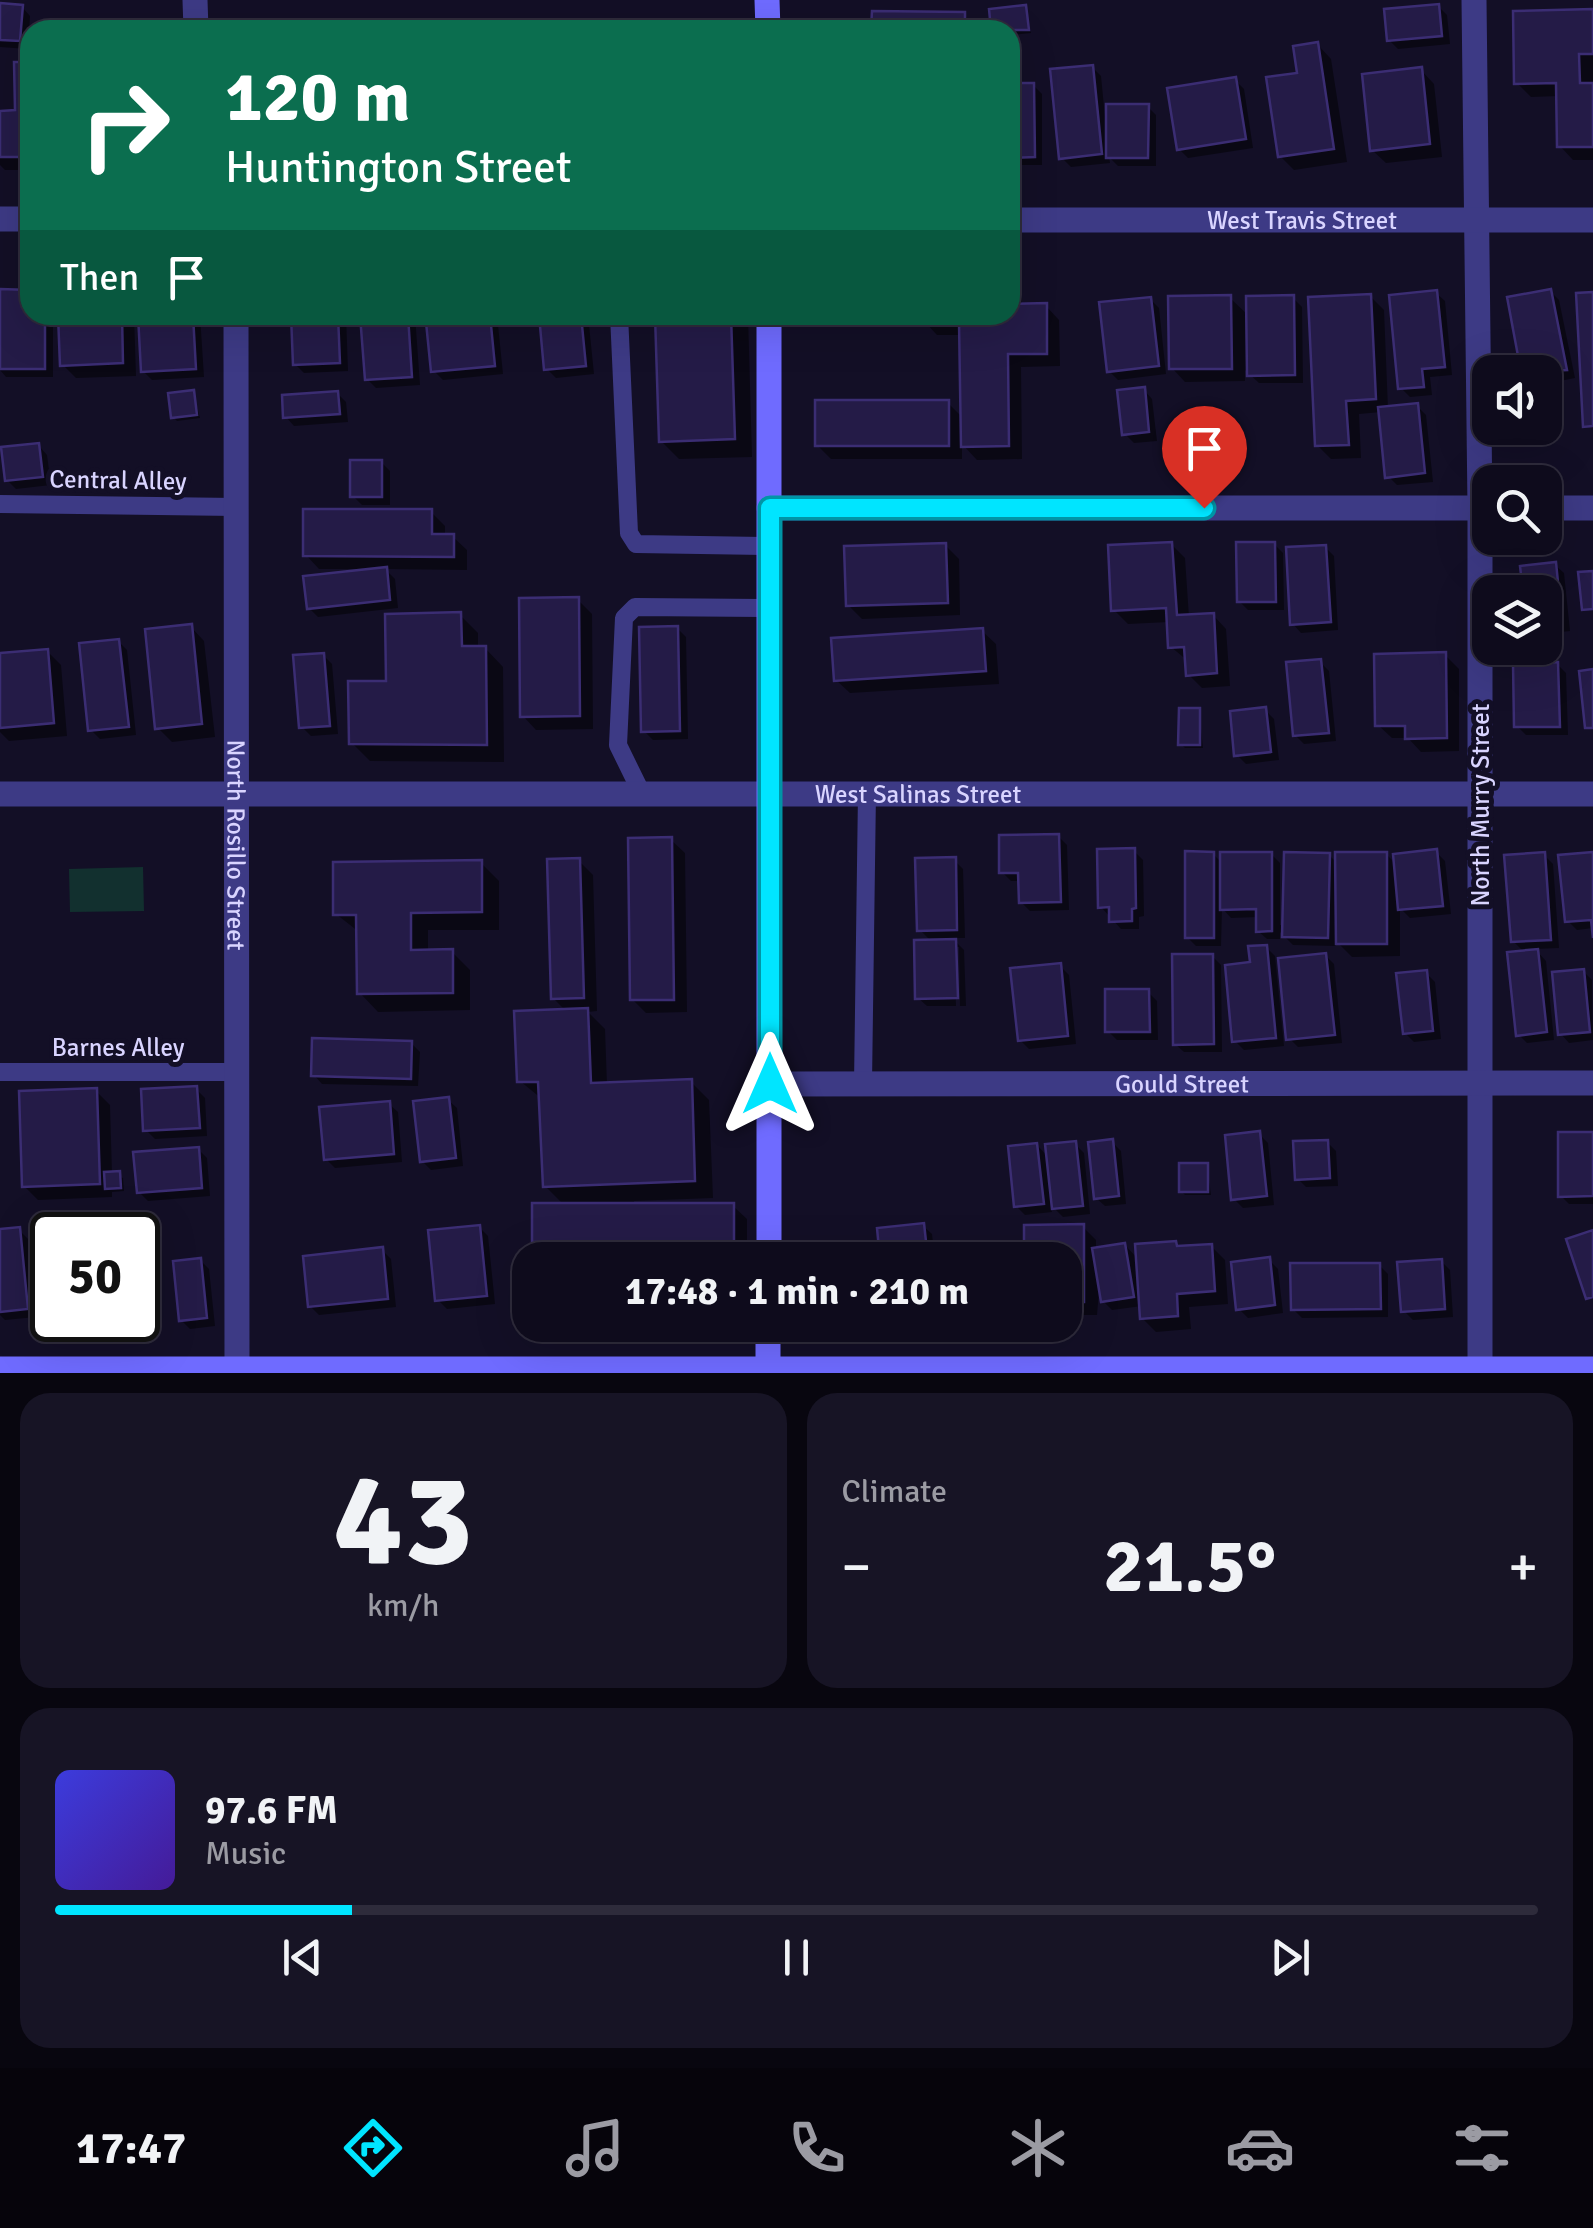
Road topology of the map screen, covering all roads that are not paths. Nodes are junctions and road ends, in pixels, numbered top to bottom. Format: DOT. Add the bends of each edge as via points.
graph roads {
  1 [pos="1474,0"];
  2 [pos="1020,220"];
  3 [pos="1478,220"];
  4 [pos="1593,220"];
  5 [pos="236,325"];
  6 [pos="620,325"];
  7 [pos="769,325"];
  8 [pos="1484,465"];
  9 [pos="0,504"];
  10 [pos="236,507"];
  11 [pos="770,508"];
  12 [pos="1472,508"];
  13 [pos="1562,508"];
  14 [pos="1593,508"];
  15 [pos="769,546"];
  16 [pos="1484,555"];
  17 [pos="769,608"];
  18 [pos="641,792"];
  19 [pos="866,792"];
  20 [pos="236,793"];
  21 [pos="769,793"];
  22 [pos="0,794"];
  23 [pos="1593,794"];
  24 [pos="1480,795"];
  25 [pos="0,1072"];
  26 [pos="237,1072"];
  27 [pos="1593,1083"];
  28 [pos="770,1084"];
  29 [pos="863,1084"];
  30 [pos="1479,1084"];
  31 [pos="769,1242"];
  32 [pos="768,1342"];
  33 [pos="0,1369"];
  34 [pos="1480,1370"];
  35 [pos="1593,1370"];
  36 [pos="238,1371"];
  37 [pos="768,1371"];
  38 [pos="909,1371"];
  39 [pos="1304,1371"];
  1 -- 3 [label="street, North Murry Street"];
  2 -- 3 [label="street, West Travis Street"];
  3 -- 4 [label="street, West Travis Street"];
  3 -- 8 [label="street, North Murry Street"];
  5 -- 10 [label="street, North Rosillo Street"];
  6 -- 15 [label="lane" via="629,533 636,544"];
  7 -- 11 [label="main road"];
  9 -- 10 [label="lane, Central Alley"];
  10 -- 20 [label="street, North Rosillo Street"];
  11 -- 12 [label="street"];
  11 -- 15 [label="main road"];
  13 -- 14 [label="street"];
  15 -- 17 [label="main road"];
  16 -- 24 [label="street, North Murry Street"];
  17 -- 18 [label="lane" via="635,607 624,618 618,745"];
  17 -- 21 [label="main road"];
  18 -- 20 [label="street, West Salinas Street"];
  18 -- 21 [label="street, West Salinas Street"];
  19 -- 21 [label="street, West Salinas Street"];
  19 -- 24 [label="street, West Salinas Street"];
  19 -- 29 [label="lane"];
  20 -- 22 [label="street, West Salinas Street"];
  20 -- 26 [label="street, North Rosillo Street"];
  21 -- 28 [label="main road"];
  23 -- 24 [label="street, West Salinas Street"];
  24 -- 30 [label="street, North Murry Street"];
  25 -- 26 [label="lane, Barnes Alley"];
  26 -- 36 [label="street, North Rosillo Street"];
  27 -- 30 [label="street, Gould Street"];
  28 -- 29 [label="street, Gould Street"];
  28 -- 31 [label="main road"];
  29 -- 30 [label="street, Gould Street"];
  30 -- 34 [label="street, North Murry Street"];
  32 -- 37 [label="main road"];
  33 -- 36 [label="main road"];
  34 -- 35 [label="main road"];
  34 -- 39 [label="main road"];
  36 -- 37 [label="main road"];
  37 -- 38 [label="main road"];
  38 -- 39 [label="main road"];
}
